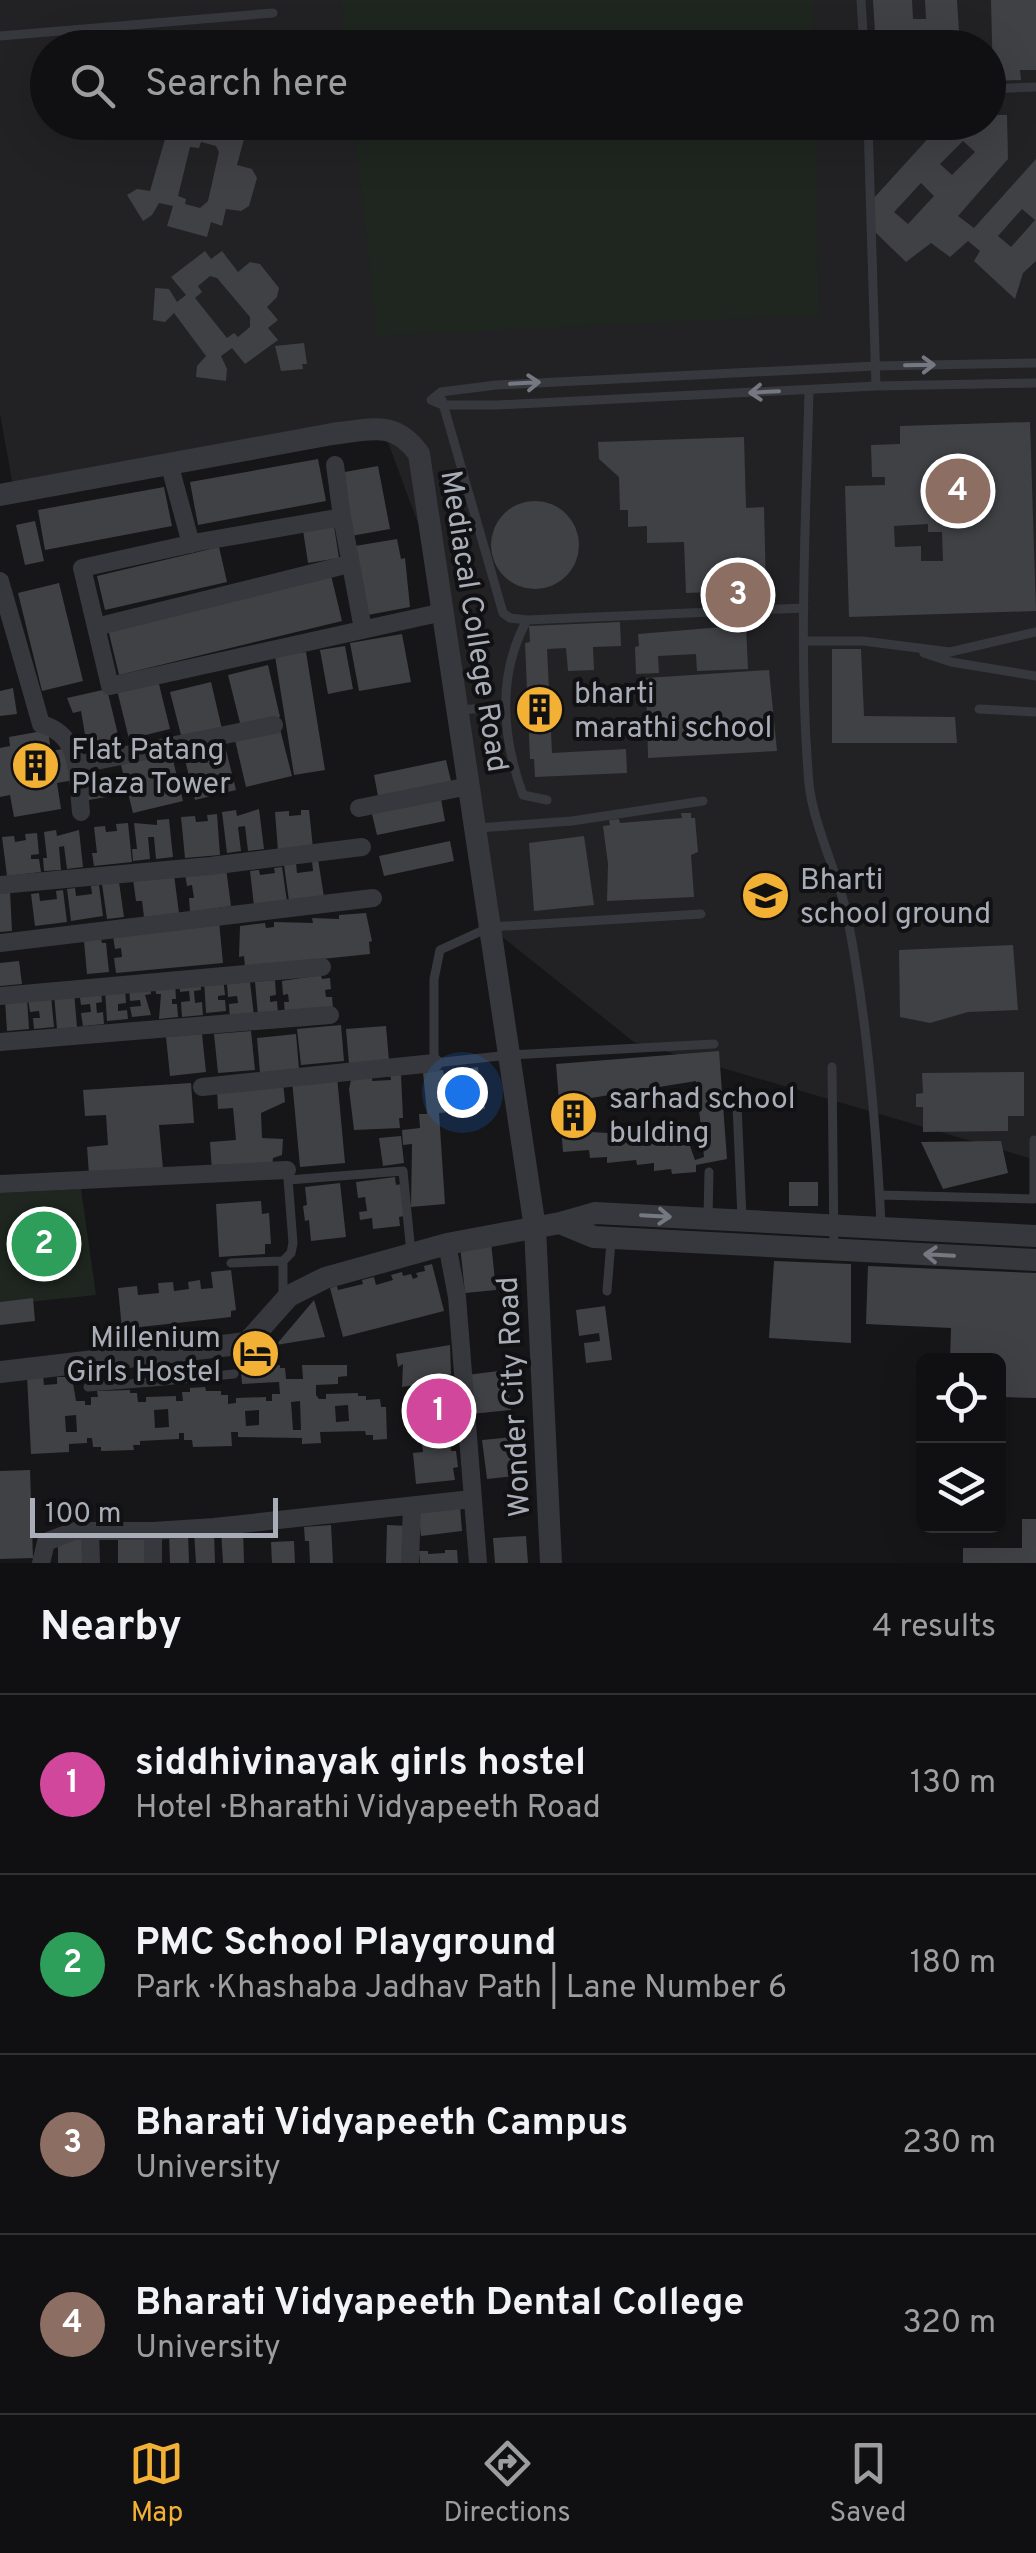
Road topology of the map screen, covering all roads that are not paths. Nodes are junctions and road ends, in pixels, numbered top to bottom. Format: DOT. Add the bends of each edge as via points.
graph roads {
  1 [pos="861,0"];
  2 [pos="273,14"];
  3 [pos="74,30"];
  4 [pos="863,30"];
  5 [pos="30,34"];
  6 [pos="0,36"];
  7 [pos="1036,86"];
  8 [pos="1006,88"];
  9 [pos="869,140"];
  10 [pos="1036,363"];
  11 [pos="876,366"];
  12 [pos="1036,384"];
  13 [pos="876,386"];
  14 [pos="809,390"];
  15 [pos="441,392"];
  16 [pos="443,405"];
  17 [pos="175,462"];
  18 [pos="335,465"];
  19 [pos="4,491"];
  20 [pos="342,516"];
  21 [pos="195,543"];
  22 [pos="349,564"];
  23 [pos="0,582"];
  24 [pos="804,608"];
  25 [pos="443,612"];
  26 [pos="6,620"];
  27 [pos="527,620"];
  28 [pos="96,627"];
  29 [pos="363,629"];
  30 [pos="1036,632"];
  31 [pos="804,641"];
  32 [pos="907,647"];
  33 [pos="1036,676"];
  34 [pos="504,707"];
  35 [pos="979,709"];
  36 [pos="458,710"];
  37 [pos="1036,712"];
  38 [pos="274,725"];
  39 [pos="76,765"];
  40 [pos="469,786"];
  41 [pos="547,800"];
  42 [pos="703,801"];
  43 [pos="359,808"];
  44 [pos="81,812"];
  45 [pos="476,828"];
  46 [pos="362,847"];
  47 [pos="0,885"];
  48 [pos="373,898"];
  49 [pos="701,914"];
  50 [pos="490,927"];
  51 [pos="0,943"];
  52 [pos="322,967"];
  53 [pos="0,996"];
  54 [pos="330,1015"];
  55 [pos="0,1042"];
  56 [pos="714,1044"];
  57 [pos="510,1055"];
  58 [pos="434,1063"];
  59 [pos="832,1067"];
  60 [pos="202,1087"];
  61 [pos="738,1106"];
  62 [pos="1034,1140"];
  63 [pos="710,1172"];
  64 [pos="287,1175"];
  65 [pos="0,1184"];
  66 [pos="880,1194"];
  67 [pos="708,1220"];
  68 [pos="742,1221"];
  69 [pos="560,1223"];
  70 [pos="536,1228"];
  71 [pos="1036,1236"];
  72 [pos="834,1237"];
  73 [pos="611,1238"];
  74 [pos="880,1240"];
  75 [pos="447,1244"];
  76 [pos="412,1254"];
  77 [pos="1036,1260"];
  78 [pos="282,1261"];
  79 [pos="231,1263"];
  80 [pos="607,1291"];
  81 [pos="284,1302"];
  82 [pos="152,1354"];
  83 [pos="0,1372"];
  84 [pos="234,1374"];
  85 [pos="153,1382"];
  86 [pos="88,1387"];
  87 [pos="472,1499"];
  88 [pos="412,1506"];
  89 [pos="90,1531"];
  90 [pos="153,1532"];
  91 [pos="42,1563"];
  92 [pos="91,1563"];
  93 [pos="154,1563"];
  94 [pos="410,1563"];
  95 [pos="478,1563"];
  96 [pos="551,1563"];
  1 -- 4 [label="lane"];
  2 -- 3 [label="lane"];
  5 -- 6 [label="lane"];
  7 -- 8 [label="lane"];
  9 -- 11 [label="lane"];
  11 -- 10 [label="lane, one-way"];
  11 -- 13 [label="lane"];
  15 -- 11 [label="lane, one-way"];
  12 -- 13 [label="lane"];
  13 -- 14 [label="lane"];
  14 -- 16 [label="lane, one-way"];
  14 -- 24 [label="lane"];
  15 -- 16 [label="lane"];
  15 -- 16 [label="lane" via="431,400"];
  16 -- 27 [label="lane" via="502,613"];
  17 -- 19 [label="street, Mediacal College Road"];
  17 -- 21 [label="street"];
  17 -- 25 [label="street, Mediacal College Road" via="332,434 383,429 406,436 419,454"];
  18 -- 20 [label="street"];
  20 -- 21 [label="street"];
  20 -- 22 [label="street"];
  21 -- 28 [label="street" via="82,568"];
  22 -- 28 [label="street"];
  22 -- 29 [label="street"];
  23 -- 26 [label="street"];
  24 -- 27 [label="lane"];
  24 -- 31 [label="lane"];
  25 -- 29 [label="street"];
  25 -- 36 [label="street, Mediacal College Road"];
  26 -- 39 [label="street" via="41,724 71,742"];
  27 -- 34 [label="lane" via="510,663"];
  28 -- 29 [label="street" via="110,686"];
  30 -- 32 [label="lane" via="950,652"];
  31 -- 32 [label="lane"];
  31 -- 66 [label="lane" via="810,789 851,938"];
  32 -- 33 [label="lane"];
  34 -- 36 [label="lane"];
  34 -- 41 [label="lane" via="523,795"];
  35 -- 37 [label="lane"];
  36 -- 40 [label="street, Mediacal College Road"];
  38 -- 39 [label="street"];
  39 -- 44 [label="street"];
  40 -- 43 [label="street"];
  40 -- 45 [label="street, Mediacal College Road"];
  42 -- 45 [label="lane"];
  45 -- 50 [label="street, Mediacal College Road"];
  46 -- 47 [label="street"];
  48 -- 51 [label="street"];
  49 -- 50 [label="lane"];
  50 -- 57 [label="street, Mediacal College Road"];
  50 -- 58 [label="lane" via="440,950"];
  52 -- 53 [label="street"];
  54 -- 55 [label="street"];
  56 -- 57 [label="lane"];
  57 -- 58 [label="lane"];
  57 -- 70 [label="street, Mediacal College Road"];
  58 -- 60 [label="street"];
  59 -- 72 [label="lane"];
  61 -- 68 [label="lane"];
  62 -- 66 [label="lane" via="1034,1199"];
  63 -- 67 [label="lane"];
  64 -- 65 [label="street"];
  64 -- 76 [label="lane" via="402,1171"];
  64 -- 78 [label="lane" via="293,1243"];
  66 -- 74 [label="lane"];
  67 -- 68 [label="street"];
  69 -- 67 [label="street, one-way" via="595,1213"];
  68 -- 72 [label="street"];
  69 -- 70 [label="street"];
  69 -- 73 [label="street"];
  70 -- 75 [label="street"];
  70 -- 96 [label="street, Wonder City Road"];
  71 -- 74 [label="street"];
  72 -- 73 [label="street"];
  72 -- 74 [label="street"];
  73 -- 80 [label="lane"];
  77 -- 74 [label="street, one-way"];
  75 -- 76 [label="street"];
  75 -- 87 [label="street"];
  76 -- 81 [label="street" via="325,1278"];
  78 -- 79 [label="lane"];
  78 -- 81 [label="lane"];
  81 -- 82 [label="street" via="246,1343"];
  82 -- 83 [label="street"];
  82 -- 85 [label="lane"];
  84 -- 85 [label="lane"];
  85 -- 86 [label="lane"];
  87 -- 88 [label="street"];
  87 -- 95 [label="street"];
  88 -- 90 [label="street"];
  88 -- 94 [label="street"];
  89 -- 90 [label="street"];
  89 -- 91 [label="street" via="46,1542"];
  89 -- 92 [label="street"];
  90 -- 93 [label="street"];
}
